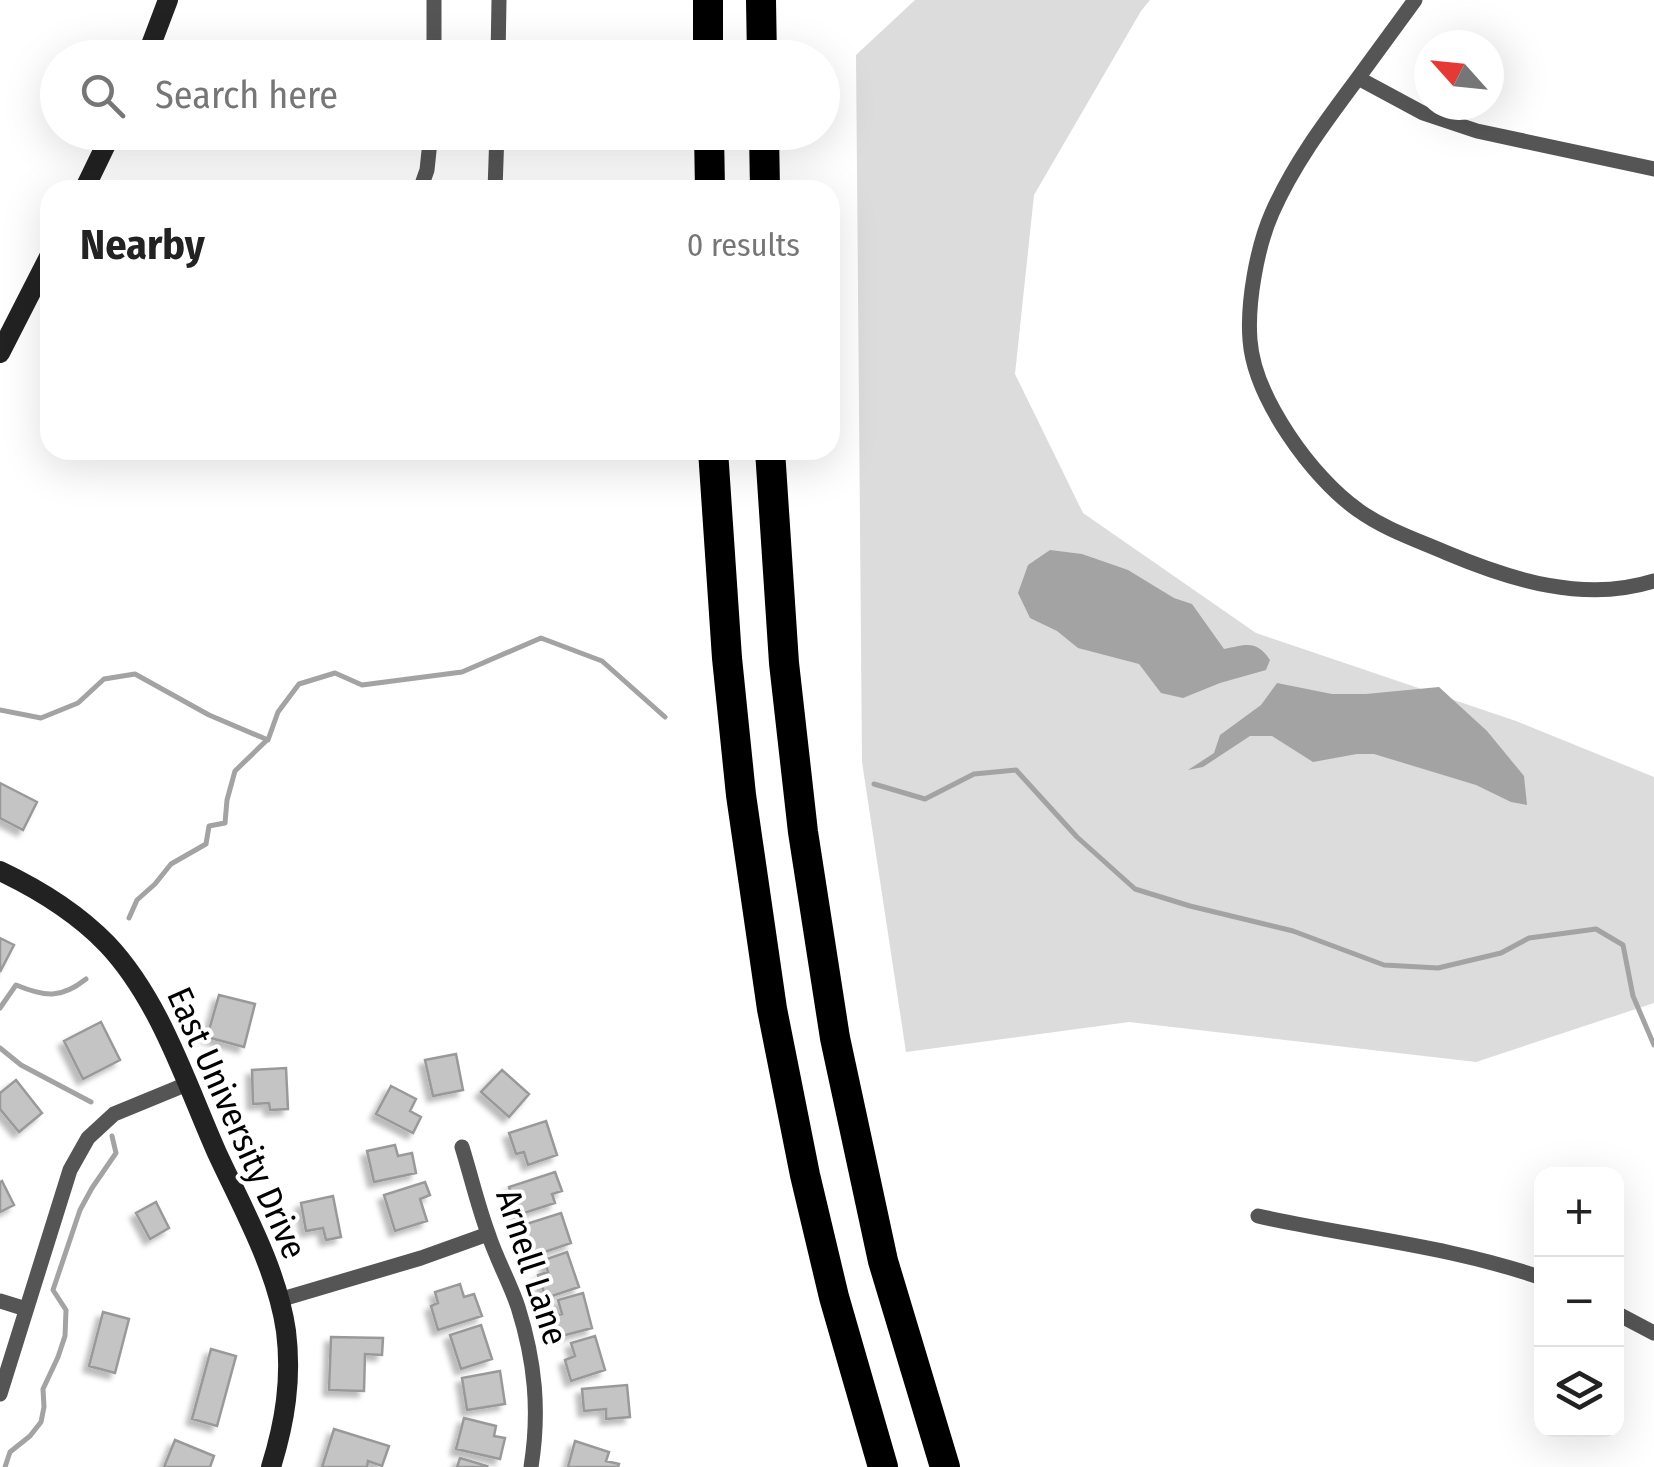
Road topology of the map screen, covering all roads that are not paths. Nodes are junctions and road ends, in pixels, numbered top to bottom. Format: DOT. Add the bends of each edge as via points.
graph roads {
  1 [pos="168,0"];
  2 [pos="434,0"];
  3 [pos="499,0"];
  4 [pos="708,0"];
  5 [pos="761,0"];
  6 [pos="1415,0"];
  7 [pos="153,40"];
  8 [pos="434,40"];
  9 [pos="498,40"];
  10 [pos="708,40"];
  11 [pos="762,40"];
  12 [pos="1358,78"];
  13 [pos="103,150"];
  14 [pos="429,150"];
  15 [pos="496,150"];
  16 [pos="709,150"];
  17 [pos="764,150"];
  18 [pos="1654,169"];
  19 [pos="89,180"];
  20 [pos="424,180"];
  21 [pos="495,180"];
  22 [pos="710,180"];
  23 [pos="765,180"];
  24 [pos="40,275"];
  25 [pos="0,353"];
  26 [pos="715,460"];
  27 [pos="771,460"];
  28 [pos="1654,581"];
  29 [pos="0,871"];
  30 [pos="187,1084"];
  31 [pos="462,1147"];
  32 [pos="1258,1216"];
  33 [pos="488,1234"];
  34 [pos="1534,1275"];
  35 [pos="279,1300"];
  36 [pos="0,1301"];
  37 [pos="26,1309"];
  38 [pos="1624,1317"];
  39 [pos="1654,1332"];
  40 [pos="0,1394"];
  41 [pos="271,1467"];
  42 [pos="531,1467"];
  43 [pos="883,1467"];
  44 [pos="944,1467"];
  1 -- 7 [label="main road"];
  2 -- 8 [label="street"];
  3 -- 9 [label="street"];
  4 -- 10 [label="highway"];
  5 -- 11 [label="highway"];
  6 -- 12 [label="street"];
  12 -- 18 [label="street" via="1423,113 1477,131"];
  12 -- 28 [label="street" via="1304,150 1260,250 1250,339 1282,425 1330,487 1358,510 1490,571 1597,590"];
  13 -- 19 [label="main road"];
  14 -- 20 [label="street"];
  15 -- 21 [label="street"];
  16 -- 22 [label="highway"];
  17 -- 23 [label="highway"];
  24 -- 25 [label="main road"];
  26 -- 43 [label="highway" via="726,658 770,992 834,1297"];
  27 -- 44 [label="highway" via="786,682 835,1038 884,1261"];
  29 -- 30 [label="main road, East University Drive" via="75,914 108,945 148,998"];
  30 -- 35 [label="main road, East University Drive"];
  30 -- 37 [label="street" via="114,1114 88,1138 70,1170"];
  31 -- 33 [label="street, Arnell Lane"];
  32 -- 34 [label="street" via="1455,1252"];
  33 -- 35 [label="street"];
  33 -- 42 [label="street, Arnell Lane" via="532,1357"];
  35 -- 41 [label="main road, East University Drive" via="288,1398"];
  36 -- 37 [label="street"];
  37 -- 40 [label="street"];
  38 -- 39 [label="street"];
}
